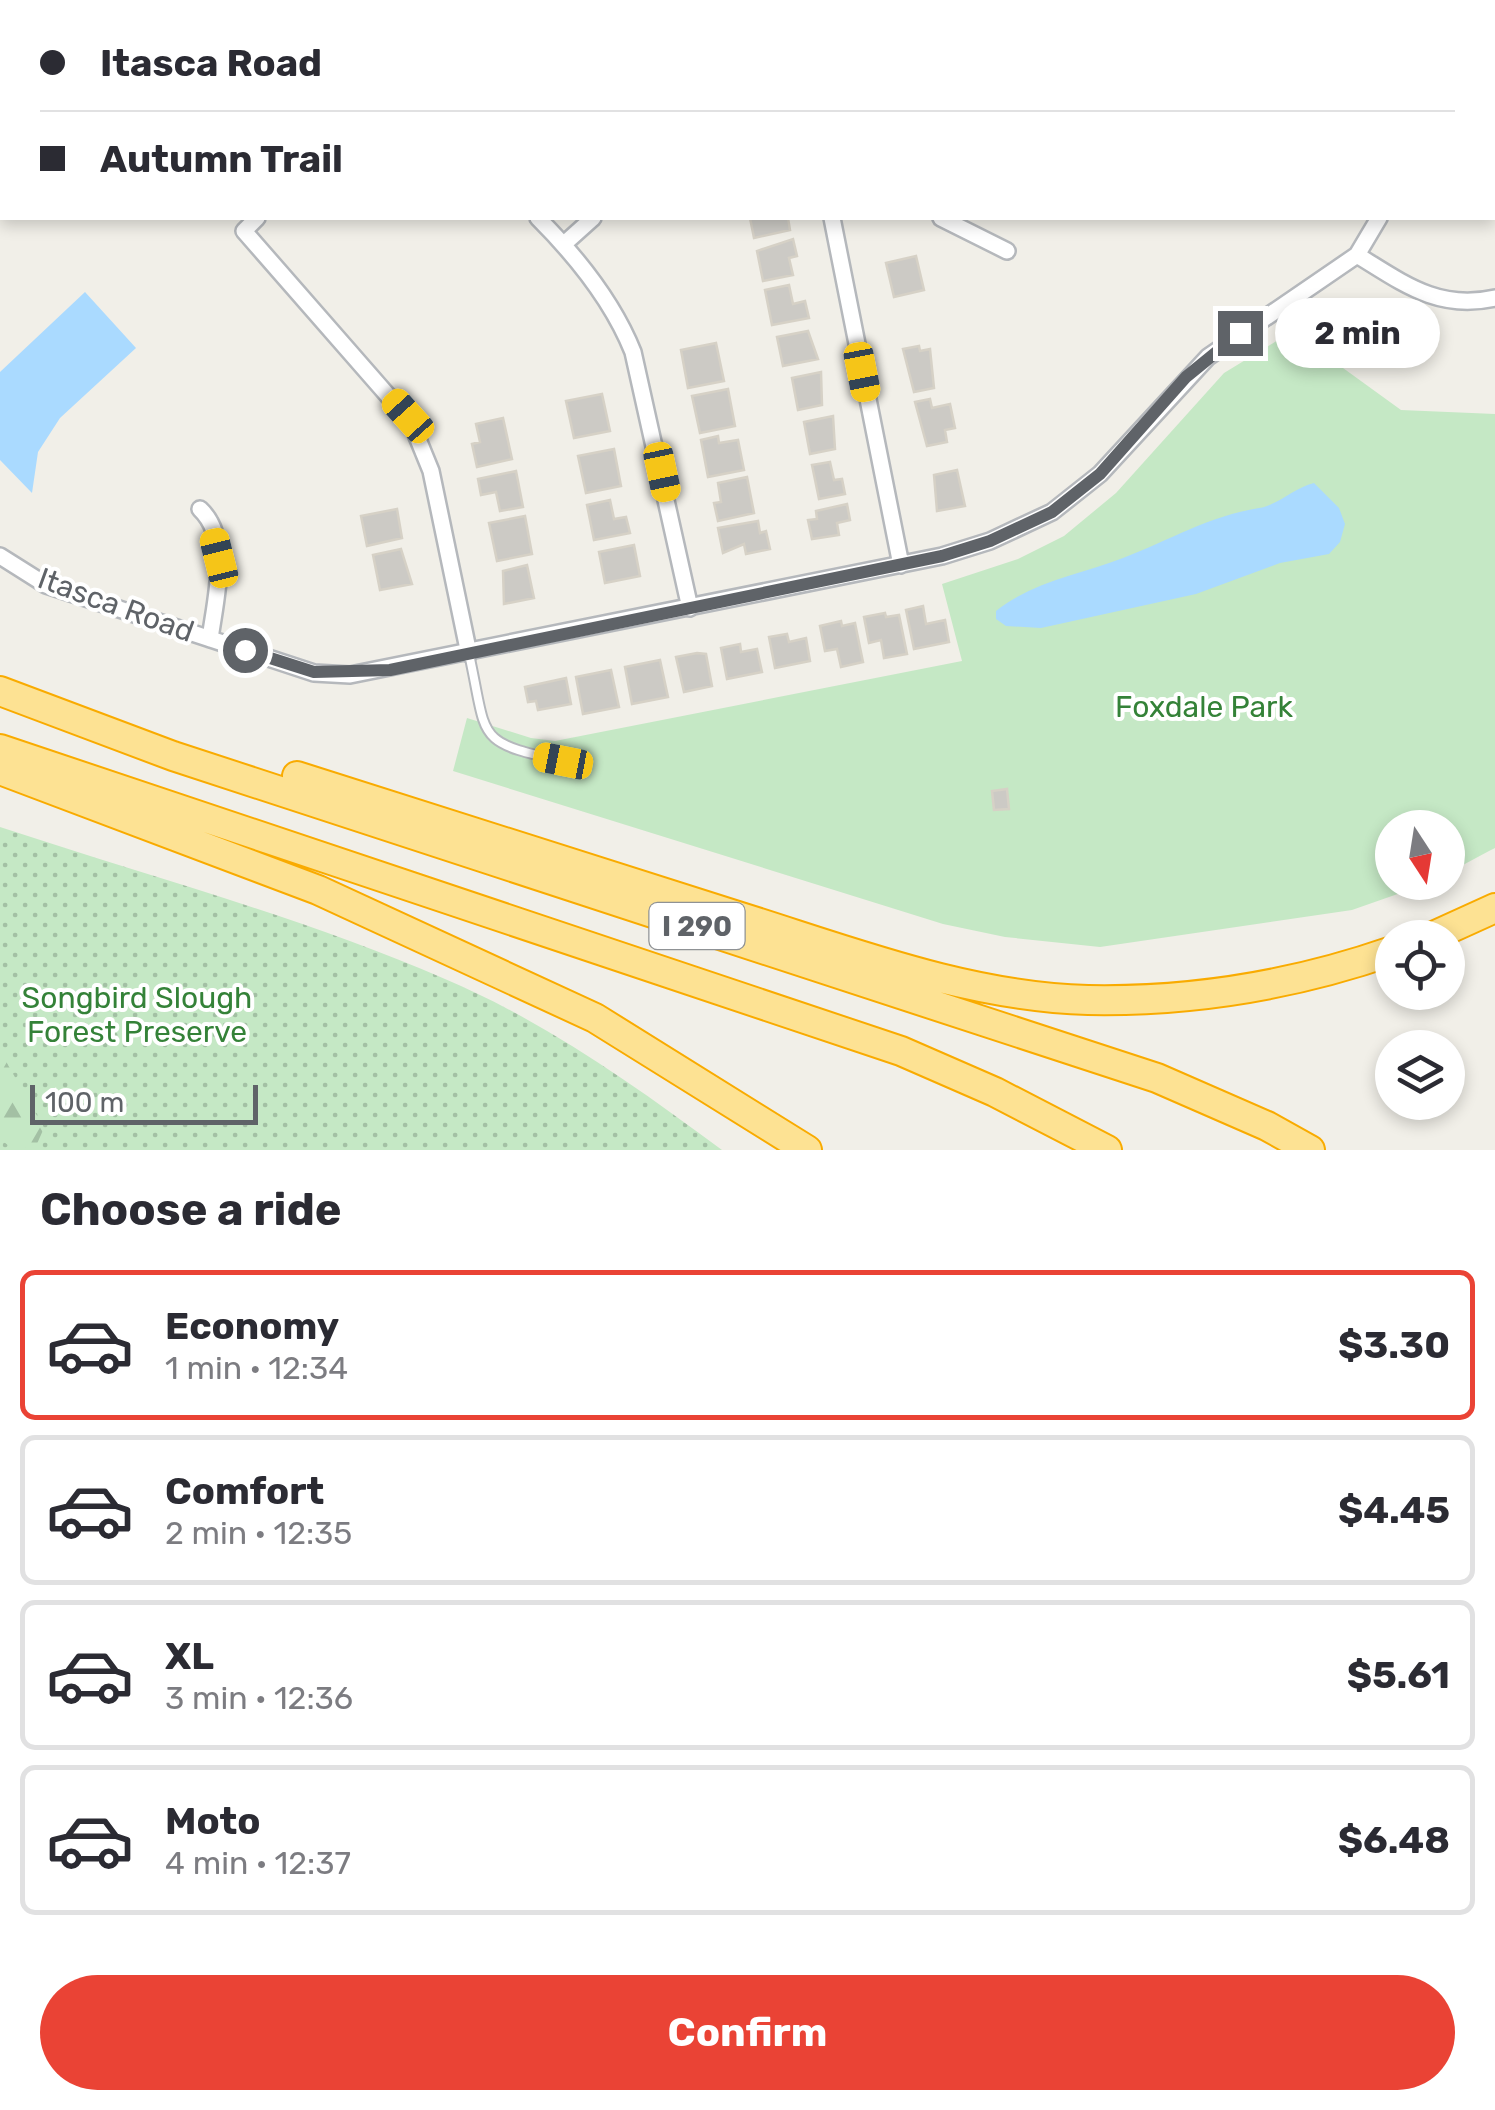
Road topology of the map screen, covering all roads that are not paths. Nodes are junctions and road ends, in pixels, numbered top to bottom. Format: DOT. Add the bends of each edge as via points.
graph roads {
  1 [pos="255,220"];
  2 [pos="540,220"];
  3 [pos="591,220"];
  4 [pos="833,220"];
  5 [pos="945,220"];
  6 [pos="1377,220"];
  7 [pos="564,244"];
  8 [pos="1007,251"];
  9 [pos="1357,256"];
  10 [pos="1495,298"];
  11 [pos="200,509"];
  12 [pos="0,556"];
  13 [pos="901,565"];
  14 [pos="690,608"];
  15 [pos="210,639"];
  16 [pos="469,654"];
  17 [pos="0,691"];
  18 [pos="78,717"];
  19 [pos="0,749"];
  20 [pos="563,761"];
  21 [pos="0,770"];
  22 [pos="1495,908"];
  23 [pos="1465,922"];
  24 [pos="1375,957"];
  25 [pos="806,1150"];
  26 [pos="1107,1150"];
  27 [pos="1310,1150"];
  1 -- 16 [label="street" via="244,230 411,422 431,471"];
  2 -- 7 [label="street"];
  3 -- 7 [label="street"];
  4 -- 13 [label="street"];
  5 -- 8 [label="street"];
  6 -- 9 [label="street"];
  7 -- 14 [label="street" via="633,352"];
  9 -- 10 [label="street" via="1426,297"];
  9 -- 13 [label="street, Itasca Road" via="1208,357 1100,474 1052,512 990,541"];
  11 -- 15 [label="street" via="209,518 219,558"];
  12 -- 15 [label="street, Itasca Road" via="46,585"];
  13 -- 14 [label="street, Itasca Road"];
  14 -- 16 [label="street, Itasca Road"];
  15 -- 16 [label="street, Itasca Road" via="314,672 350,675"];
  16 -- 20 [label="lane" via="492,740"];
  17 -- 18 [label="highway, I 290"];
  18 -- 24 [label="highway" via="239,758 920,972 1013,992 1086,1000 1241,992"];
  18 -- 27 [label="highway, I 290" via="173,756 1156,1078"];
  19 -- 26 [label="highway, I 290" via="900,1051"];
  21 -- 25 [label="highway" via="318,890 596,1018"];
  22 -- 23 [label="highway"];
}
